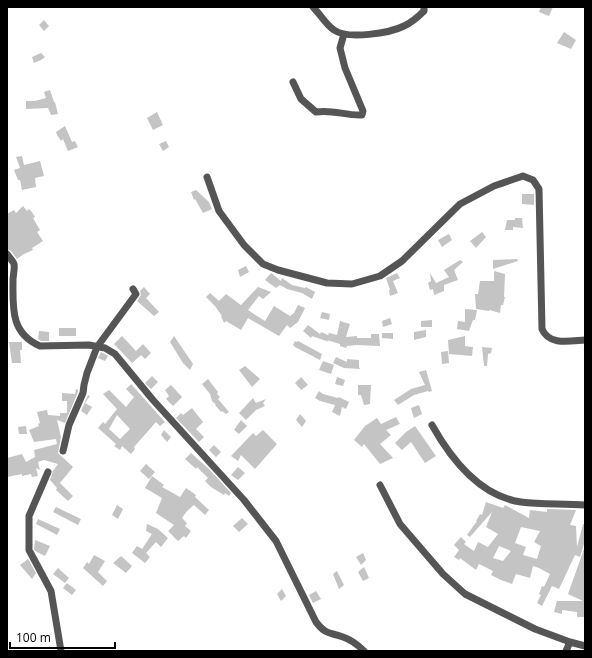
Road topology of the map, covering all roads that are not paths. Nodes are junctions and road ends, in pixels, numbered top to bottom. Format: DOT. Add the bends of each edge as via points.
graph roads {
  1 [pos="313,7"];
  2 [pos="424,7"];
  3 [pos="344,34"];
  4 [pos="293,82"];
  5 [pos="207,177"];
  6 [pos="7,254"];
  7 [pos="10,265"];
  8 [pos="133,289"];
  9 [pos="585,340"];
  10 [pos="97,347"];
  11 [pos="432,425"];
  12 [pos="63,451"];
  13 [pos="48,472"];
  14 [pos="380,485"];
  15 [pos="585,505"];
  16 [pos="570,642"];
  17 [pos="585,646"];
  18 [pos="61,651"];
  19 [pos="364,651"];
  20 [pos="566,651"];
  1 -- 3 [label="street" via="335,31"];
  2 -- 3 [label="street" via="416,20 392,31 349,36"];
  3 -- 4 [label="street" via="340,48 345,68 363,111 362,115 327,110 316,112 301,98"];
  5 -- 9 [label="street" via="218,212 263,264 327,283 352,284 380,276 402,261 460,204 494,186 523,176 534,180 540,189 542,330 545,337 562,342"];
  6 -- 7 [label="street"];
  7 -- 10 [label="street" via="14,319 25,336 40,346"];
  8 -- 10 [label="street" via="136,294"];
  10 -- 12 [label="street"];
  10 -- 19 [label="street" via="115,354 244,500 276,541 322,630 356,643"];
  11 -- 15 [label="street" via="456,463 471,478 492,492 521,502"];
  13 -- 18 [label="street" via="29,516 29,550 51,591"];
  14 -- 16 [label="street" via="400,524 443,574 465,594 535,629"];
  16 -- 17 [label="street"];
  16 -- 20 [label="street"];
}
